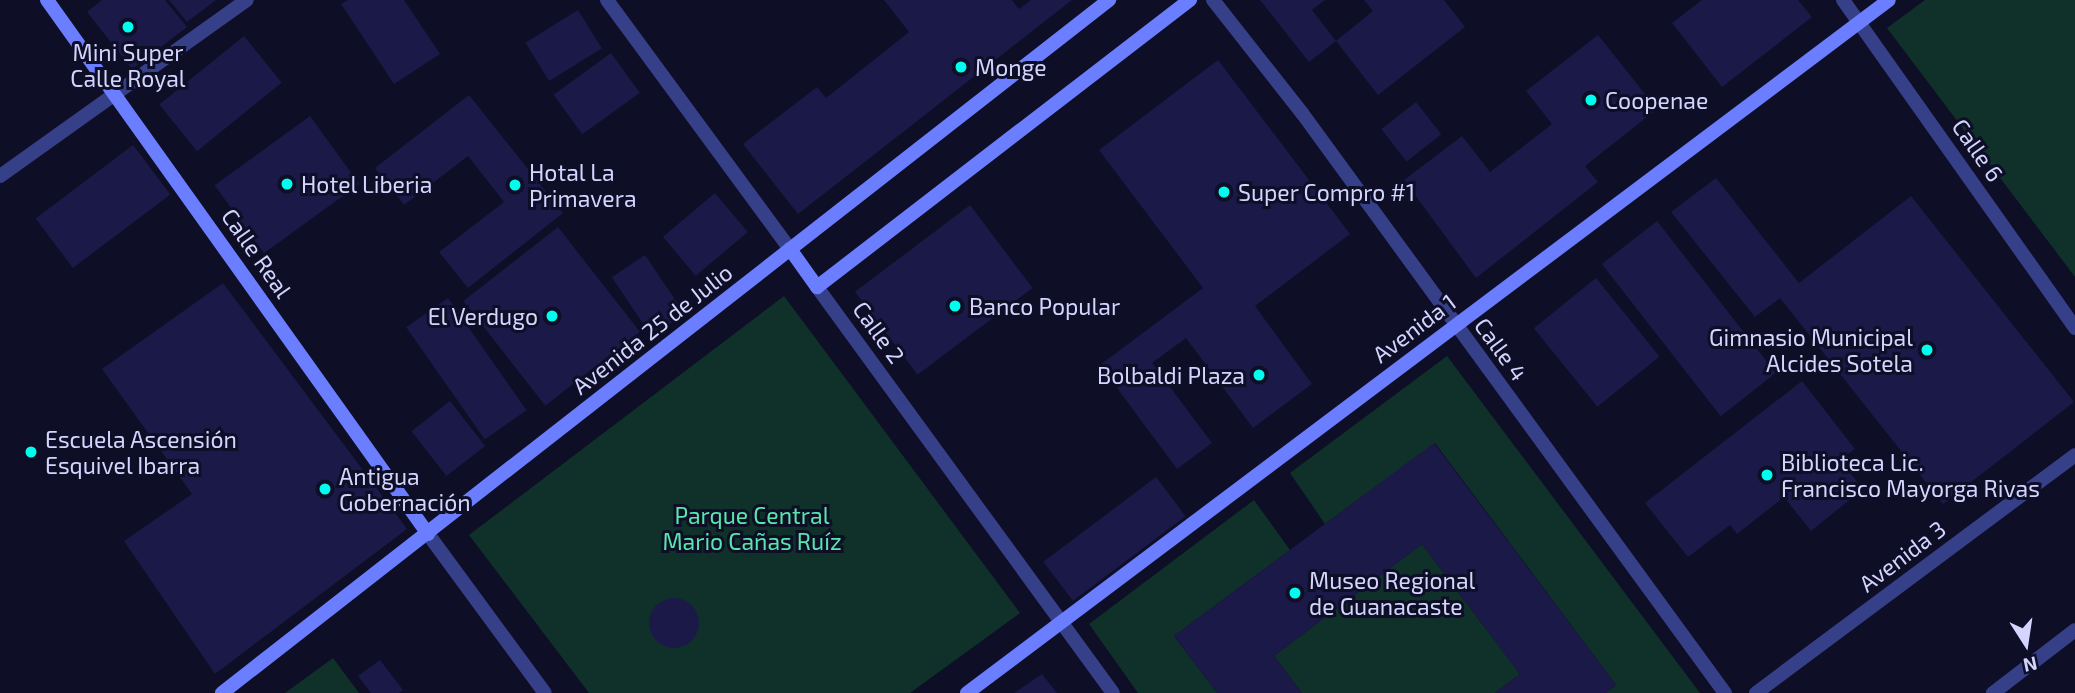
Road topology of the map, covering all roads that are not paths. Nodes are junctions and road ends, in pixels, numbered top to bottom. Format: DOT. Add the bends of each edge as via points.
graph roads {
  1 [pos="47,0"];
  2 [pos="247,0"];
  3 [pos="607,0"];
  4 [pos="1109,0"];
  5 [pos="1190,0"];
  6 [pos="1213,0"];
  7 [pos="1843,0"];
  8 [pos="1889,0"];
  9 [pos="1859,22"];
  10 [pos="116,93"];
  11 [pos="0,176"];
  12 [pos="790,249"];
  13 [pos="817,287"];
  14 [pos="1456,325"];
  15 [pos="2075,328"];
  16 [pos="2075,455"];
  17 [pos="428,534"];
  18 [pos="1062,621"];
  19 [pos="2075,630"];
  20 [pos="222,693"];
  21 [pos="545,693"];
  22 [pos="967,693"];
  23 [pos="1113,693"];
  24 [pos="1725,693"];
  25 [pos="1756,693"];
  26 [pos="1993,693"];
  1 -- 10 [label="street, Calle Real"];
  2 -- 10 [label="street"];
  3 -- 12 [label="street, Calle 2"];
  4 -- 12 [label="street, Avenida 25 de Julio"];
  5 -- 13 [label="street"];
  6 -- 14 [label="street, Calle 4" via="1302,113"];
  7 -- 9 [label="street, Calle 6"];
  8 -- 9 [label="street, Avenida 1"];
  9 -- 14 [label="street, Avenida 1"];
  9 -- 15 [label="street, Calle 6"];
  10 -- 11 [label="street"];
  10 -- 17 [label="street, Calle Real"];
  12 -- 13 [label="street, Calle 2"];
  12 -- 17 [label="street, Avenida 25 de Julio"];
  13 -- 18 [label="street, Calle 2"];
  14 -- 18 [label="street, Avenida 1"];
  14 -- 24 [label="street, Calle 4"];
  16 -- 25 [label="street, Avenida 3"];
  17 -- 20 [label="street, Avenida 25 de Julio"];
  17 -- 21 [label="street"];
  18 -- 22 [label="street, Avenida 1"];
  18 -- 23 [label="street, Calle 2"];
  19 -- 26 [label="street"];
}
